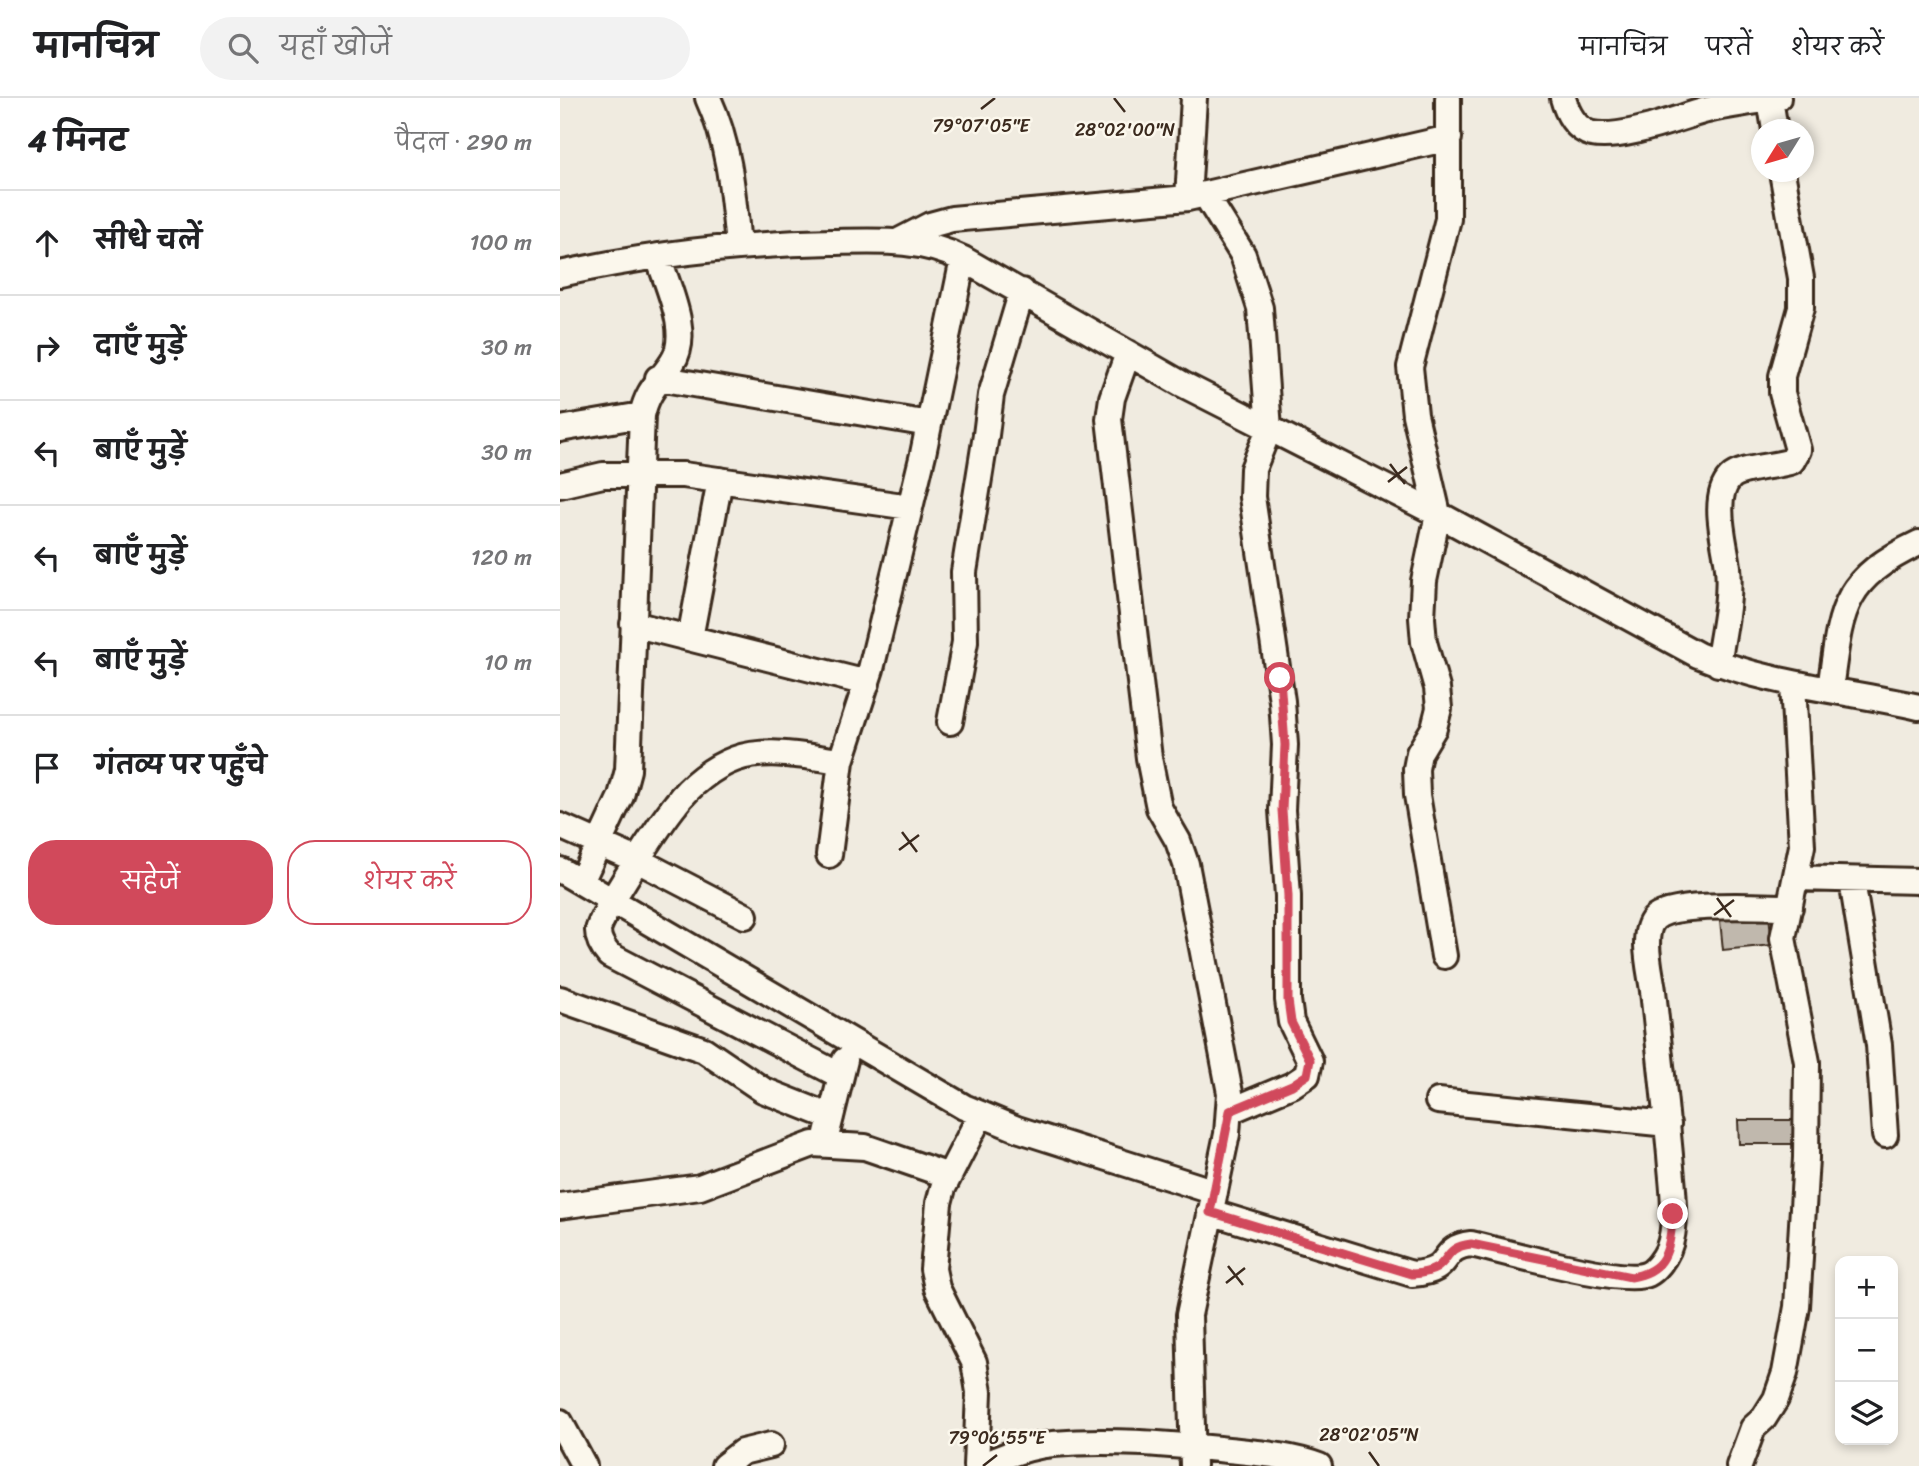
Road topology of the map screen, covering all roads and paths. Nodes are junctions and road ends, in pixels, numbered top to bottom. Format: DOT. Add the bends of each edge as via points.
graph roads {
  1 [pos="708,98"];
  2 [pos="1194,98"];
  3 [pos="1448,98"];
  4 [pos="1563,98"];
  5 [pos="1774,99"];
  6 [pos="1692,106"];
  7 [pos="1775,119"];
  8 [pos="1449,138"];
  9 [pos="1784,182"];
  10 [pos="1196,196"];
  11 [pos="899,241"];
  12 [pos="738,246"];
  13 [pos="658,256"];
  14 [pos="963,259"];
  15 [pos="560,274"];
  16 [pos="1022,291"];
  17 [pos="1128,353"];
  18 [pos="658,378"];
  19 [pos="642,415"];
  20 [pos="929,424"];
  21 [pos="560,429"];
  22 [pos="1269,429"];
  23 [pos="640,474"];
  24 [pos="720,480"];
  25 [pos="560,485"];
  26 [pos="910,507"];
  27 [pos="1438,514"];
  28 [pos="1919,543"];
  29 [pos="634,624"];
  30 [pos="690,638"];
  31 [pos="1718,664"];
  32 [pos="867,683"];
  33 [pos="1793,684"];
  34 [pos="1830,690"];
  35 [pos="1919,706"];
  36 [pos="950,722"];
  37 [pos="841,761"];
  38 [pos="560,826"];
  39 [pos="597,844"];
  40 [pos="830,855"];
  41 [pos="639,861"];
  42 [pos="570,876"];
  43 [pos="1796,878"];
  44 [pos="1852,881"];
  45 [pos="1919,881"];
  46 [pos="612,900"];
  47 [pos="1790,907"];
  48 [pos="745,916"];
  49 [pos="1444,956"];
  50 [pos="560,999"];
  51 [pos="850,1040"];
  52 [pos="841,1076"];
  53 [pos="1437,1101"];
  54 [pos="1230,1111"];
  55 [pos="981,1114"];
  56 [pos="831,1117"];
  57 [pos="1668,1124"];
  58 [pos="1885,1135"];
  59 [pos="824,1144"];
  60 [pos="949,1176"];
  61 [pos="1213,1202"];
  62 [pos="560,1206"];
  63 [pos="560,1422"];
  64 [pos="771,1445"];
  65 [pos="1193,1456"];
  66 [pos="584,1466"];
  67 [pos="724,1466"];
  68 [pos="976,1466"];
  69 [pos="981,1466"];
  70 [pos="1319,1466"];
  71 [pos="1739,1466"];
  1 -- 12 [label="street" via="729,159"];
  2 -- 10 [label="street"];
  3 -- 8 [label="street"];
  4 -- 6 [label="street" via="1578,127 1593,134 1647,128"];
  5 -- 6 [label="street"];
  5 -- 7 [label="street"];
  8 -- 10 [label="street"];
  8 -- 27 [label="street" via="1448,219 1410,366 1415,415"];
  9 -- 31 [label="street" via="1801,278 1801,308 1782,376 1782,393 1798,450 1792,461 1744,470 1732,475 1725,486 1722,523 1729,596"];
  10 -- 11 [label="street" via="952,219"];
  10 -- 22 [label="street" via="1243,255 1253,279 1264,335"];
  11 -- 12 [label="street"];
  11 -- 14 [label="street" via="929,245"];
  12 -- 13 [label="street"];
  13 -- 15 [label="street"];
  13 -- 18 [label="street" via="678,321 680,344 673,362"];
  14 -- 16 [label="street"];
  14 -- 20 [label="street"];
  16 -- 17 [label="street"];
  16 -- 36 [label="street" via="987,413 964,572 965,642"];
  17 -- 22 [label="street"];
  17 -- 54 [label="street" via="1109,419 1149,758 1159,808 1186,864 1227,1066"];
  18 -- 19 [label="street"];
  18 -- 20 [label="street"];
  19 -- 21 [label="street"];
  19 -- 23 [label="street"];
  20 -- 26 [label="street"];
  22 -- 27 [label="street"];
  22 -- 54 [label="street" via="1254,469 1252,498 1283,712 1288,1000 1291,1022 1310,1060 1307,1075 1292,1085"];
  23 -- 24 [label="street"];
  23 -- 25 [label="street" via="603,475"];
  23 -- 29 [label="street"];
  24 -- 26 [label="street"];
  24 -- 30 [label="street"];
  26 -- 32 [label="street"];
  27 -- 31 [label="street"];
  27 -- 49 [label="street" via="1424,581 1422,618 1439,708 1416,769"];
  28 -- 34 [label="street" via="1863,576 1838,630"];
  29 -- 30 [label="street"];
  29 -- 39 [label="street" via="628,770 621,796"];
  30 -- 32 [label="street"];
  31 -- 33 [label="street"];
  32 -- 37 [label="street"];
  33 -- 34 [label="street"];
  33 -- 43 [label="street" via="1802,820"];
  34 -- 35 [label="street"];
  37 -- 40 [label="street"];
  37 -- 41 [label="street" via="761,754 736,759 685,794"];
  38 -- 39 [label="street"];
  39 -- 41 [label="street"];
  39 -- 42 [label="street"];
  41 -- 46 [label="street"];
  41 -- 48 [label="street"];
  42 -- 46 [label="street"];
  43 -- 44 [label="street"];
  43 -- 47 [label="street"];
  44 -- 45 [label="street"];
  44 -- 58 [label="street" via="1879,1045"];
  46 -- 51 [label="street"];
  46 -- 52 [label="street" via="598,930 601,946 609,954"];
  47 -- 57 [label="street" via="1708,907 1662,913 1652,920 1650,961"];
  47 -- 71 [label="street" via="1783,938 1807,1062 1797,1307 1782,1382 1764,1418 1753,1429"];
  50 -- 56 [label="street" via="704,1050 763,1090"];
  51 -- 52 [label="street"];
  51 -- 55 [label="street"];
  52 -- 56 [label="street"];
  53 -- 57 [label="street"];
  54 -- 61 [label="street"];
  55 -- 60 [label="street"];
  55 -- 61 [label="street"];
  56 -- 59 [label="street"];
  57 -- 61 [label="street" via="1673,1184 1669,1248 1648,1274 1613,1275 1471,1244 1458,1246 1444,1266 1432,1273 1412,1274"];
  59 -- 60 [label="street" via="865,1147"];
  59 -- 62 [label="street" via="783,1154 700,1187"];
  60 -- 68 [label="street" via="939,1203 933,1269 937,1288 974,1362 979,1392"];
  61 -- 65 [label="street" via="1189,1315"];
  63 -- 66 [label="street"];
  64 -- 67 [label="street" via="742,1452"];
  65 -- 69 [label="street" via="1168,1443 1051,1444"];
  65 -- 70 [label="street" via="1276,1455"];
}
